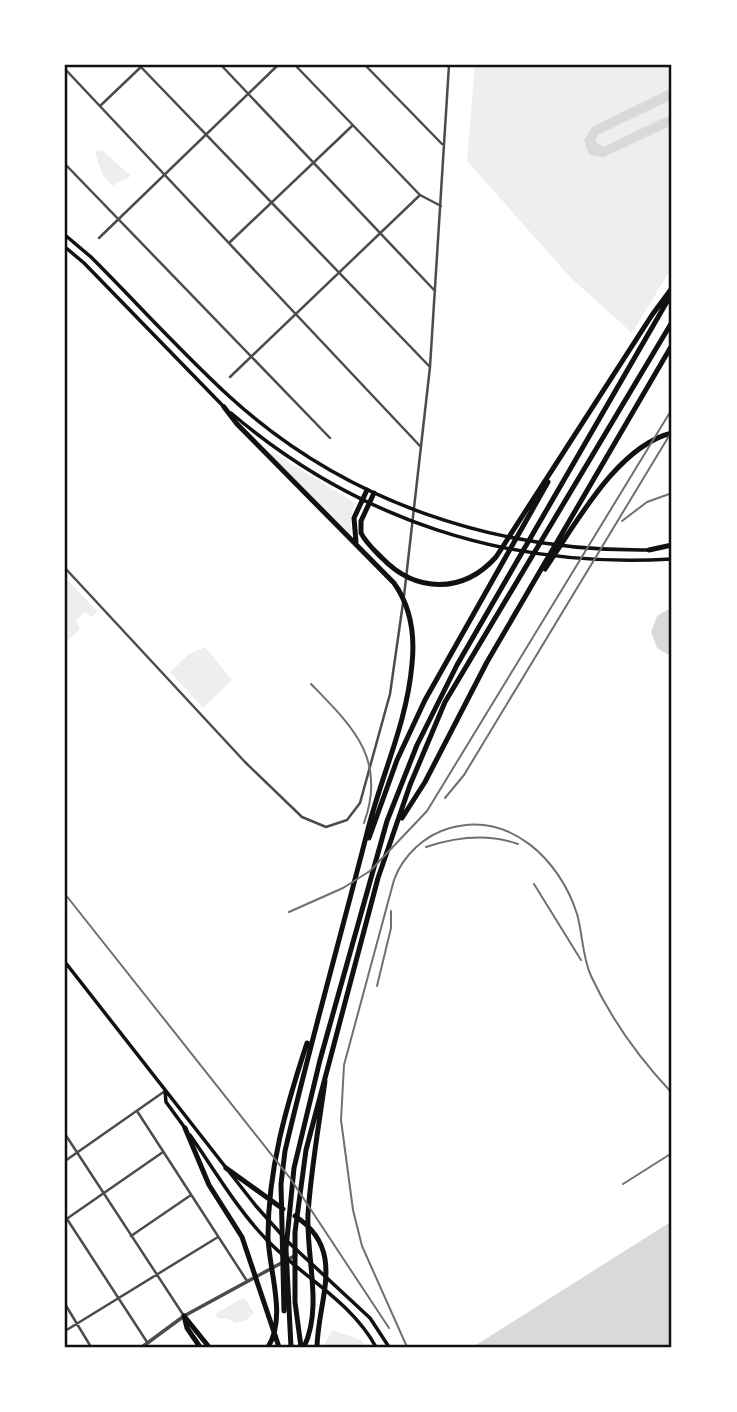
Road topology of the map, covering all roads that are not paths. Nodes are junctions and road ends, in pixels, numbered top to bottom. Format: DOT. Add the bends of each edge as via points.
graph roads {
  1 [pos="221,65"];
  2 [pos="278,65"];
  3 [pos="295,65"];
  4 [pos="365,65"];
  5 [pos="449,65"];
  6 [pos="141,66"];
  7 [pos="65,69"];
  8 [pos="248,93"];
  9 [pos="100,106"];
  10 [pos="352,126"];
  11 [pos="205,135"];
  12 [pos="442,144"];
  13 [pos="313,162"];
  14 [pos="65,164"];
  15 [pos="163,175"];
  16 [pos="420,195"];
  17 [pos="270,202"];
  18 [pos="441,206"];
  19 [pos="118,218"];
  20 [pos="379,233"];
  21 [pos="65,235"];
  22 [pos="99,238"];
  23 [pos="229,243"];
  24 [pos="65,247"];
  25 [pos="339,272"];
  26 [pos="435,291"];
  27 [pos="672,291"];
  28 [pos="297,314"];
  29 [pos="672,322"];
  30 [pos="672,345"];
  31 [pos="251,356"];
  32 [pos="430,367"];
  33 [pos="230,377"];
  34 [pos="223,407"];
  35 [pos="672,433"];
  36 [pos="330,438"];
  37 [pos="569,445"];
  38 [pos="420,446"];
  39 [pos="367,490"];
  40 [pos="374,493"];
  41 [pos="362,500"];
  42 [pos="369,503"];
  43 [pos="672,547"];
  44 [pos="361,550"];
  45 [pos="649,550"];
  46 [pos="672,559"];
  47 [pos="65,568"];
  48 [pos="518,609"];
  49 [pos="397,826"];
  50 [pos="361,859"];
  51 [pos="65,962"];
  52 [pos="317,1017"];
  53 [pos="328,1057"];
  54 [pos="165,1091"];
  55 [pos="137,1111"];
  56 [pos="185,1128"];
  57 [pos="65,1134"];
  58 [pos="164,1152"];
  59 [pos="77,1153"];
  60 [pos="65,1161"];
  61 [pos="226,1168"];
  62 [pos="104,1194"];
  63 [pos="191,1195"];
  64 [pos="66,1219"];
  65 [pos="131,1236"];
  66 [pos="218,1237"];
  67 [pos="298,1253"];
  68 [pos="288,1261"];
  69 [pos="278,1265"];
  70 [pos="296,1267"];
  71 [pos="157,1274"];
  72 [pos="247,1281"];
  73 [pos="119,1297"];
  74 [pos="65,1304"];
  75 [pos="184,1316"];
  76 [pos="76,1324"];
  77 [pos="65,1331"];
  78 [pos="289,1338"];
  79 [pos="148,1343"];
  80 [pos="91,1347"];
  81 [pos="142,1347"];
  82 [pos="200,1347"];
  83 [pos="209,1347"];
  84 [pos="268,1347"];
  85 [pos="279,1347"];
  86 [pos="291,1347"];
  87 [pos="302,1347"];
  88 [pos="317,1347"];
  89 [pos="376,1347"];
  90 [pos="389,1347"];
  1 -- 8 [label="street"];
  2 -- 8 [label="street"];
  3 -- 10 [label="street"];
  4 -- 12 [label="street"];
  5 -- 12 [label="street"];
  6 -- 9 [label="street"];
  6 -- 11 [label="street"];
  7 -- 9 [label="street"];
  8 -- 11 [label="street"];
  8 -- 13 [label="street"];
  9 -- 15 [label="street"];
  10 -- 13 [label="street"];
  10 -- 16 [label="street"];
  11 -- 15 [label="street"];
  11 -- 17 [label="street"];
  12 -- 18 [label="street"];
  13 -- 17 [label="street"];
  13 -- 20 [label="street"];
  14 -- 19 [label="street"];
  15 -- 19 [label="street"];
  15 -- 23 [label="street"];
  16 -- 18 [label="street"];
  16 -- 20 [label="street"];
  17 -- 23 [label="street"];
  17 -- 25 [label="street"];
  18 -- 26 [label="street"];
  19 -- 22 [label="street"];
  19 -- 31 [label="street"];
  20 -- 25 [label="street"];
  20 -- 26 [label="street"];
  21 -- 39 [label="main road" via="245,410 304,453"];
  23 -- 28 [label="street"];
  24 -- 34 [label="main road"];
  25 -- 28 [label="street"];
  25 -- 32 [label="street"];
  26 -- 32 [label="street"];
  27 -- 37 [label="highway"];
  27 -- 78 [label="highway" via="465,650 417,745 387,821 299,1141 286,1260"];
  28 -- 31 [label="street"];
  28 -- 38 [label="street"];
  29 -- 49 [label="highway" via="435,725"];
  30 -- 48 [label="highway"];
  31 -- 33 [label="street"];
  31 -- 36 [label="street"];
  32 -- 38 [label="street"];
  34 -- 41 [label="main road" via="288,457"];
  34 -- 44 [label="highway"];
  35 -- 48 [label="highway" via="646,444 624,463 587,508"];
  37 -- 42 [label="highway" via="496,557 478,574 455,584 410,580 391,567 361,533"];
  37 -- 50 [label="highway" via="425,700 397,760"];
  38 -- 47 [label="street" via="390,694 360,803 355,813 338,825 314,824 302,817"];
  39 -- 40 [label="main road"];
  39 -- 41 [label="highway"];
  40 -- 42 [label="highway"];
  40 -- 45 [label="main road" via="497,536 567,548"];
  41 -- 42 [label="main road"];
  41 -- 44 [label="highway" via="353,524"];
  42 -- 46 [label="main road" via="429,528 502,548 600,562"];
  43 -- 45 [label="highway"];
  44 -- 50 [label="highway" via="400,592 409,613 413,647 401,729"];
  48 -- 49 [label="highway"];
  49 -- 53 [label="highway"];
  50 -- 52 [label="highway"];
  51 -- 54 [label="main road"];
  52 -- 78 [label="highway" via="281,1184 282,1292"];
  52 -- 84 [label="highway" via="273,1169 268,1233 277,1324"];
  53 -- 87 [label="highway" via="307,1240 313,1315"];
  53 -- 87 [label="highway" via="296,1211 295,1302"];
  54 -- 55 [label="street"];
  54 -- 56 [label="main road" via="166,1102"];
  54 -- 61 [label="main road"];
  55 -- 58 [label="street"];
  55 -- 59 [label="street"];
  56 -- 68 [label="main road" via="253,1224"];
  56 -- 85 [label="highway" via="209,1185 242,1237"];
  57 -- 59 [label="street"];
  58 -- 62 [label="street"];
  58 -- 63 [label="street"];
  59 -- 60 [label="street"];
  59 -- 62 [label="street"];
  61 -- 67 [label="main road"];
  61 -- 88 [label="highway" via="301,1220 322,1248 327,1273"];
  62 -- 64 [label="street"];
  62 -- 65 [label="street"];
  63 -- 65 [label="street"];
  63 -- 66 [label="street"];
  64 -- 73 [label="street"];
  65 -- 71 [label="street"];
  66 -- 71 [label="street"];
  66 -- 72 [label="street"];
  67 -- 68 [label="street"];
  67 -- 90 [label="main road" via="364,1312"];
  68 -- 69 [label="street"];
  68 -- 70 [label="main road"];
  69 -- 70 [label="main road"];
  69 -- 72 [label="street"];
  70 -- 89 [label="main road" via="330,1292 361,1323"];
  71 -- 73 [label="street"];
  71 -- 75 [label="street"];
  72 -- 75 [label="street"];
  73 -- 76 [label="street"];
  73 -- 79 [label="street"];
  74 -- 76 [label="street"];
  75 -- 79 [label="street"];
  75 -- 82 [label="highway"];
  75 -- 83 [label="highway"];
  76 -- 77 [label="street"];
  76 -- 80 [label="street"];
  78 -- 86 [label="highway"];
  79 -- 81 [label="street"];
}
